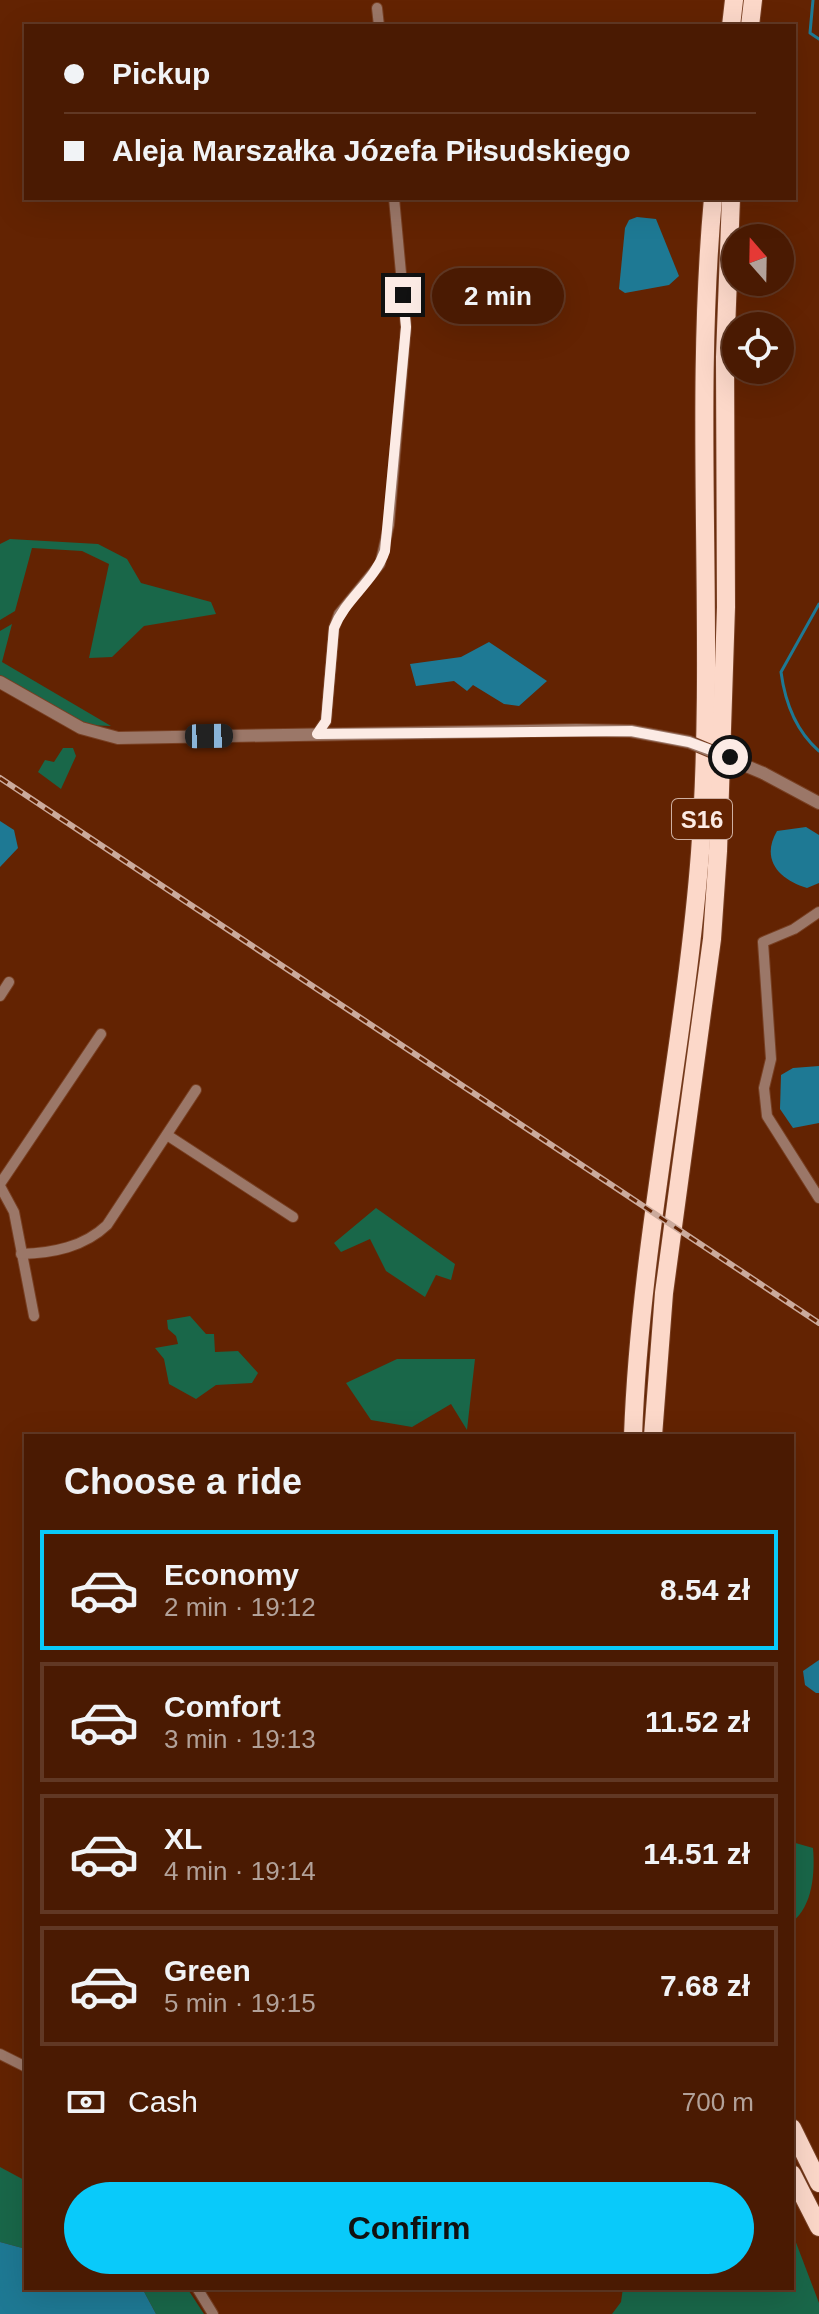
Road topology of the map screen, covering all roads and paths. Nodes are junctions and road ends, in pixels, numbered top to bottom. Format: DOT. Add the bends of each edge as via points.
graph roads {
  1 [pos="734,0"];
  2 [pos="753,0"];
  3 [pos="377,8"];
  4 [pos="379,24"];
  5 [pos="731,24"];
  6 [pos="750,24"];
  7 [pos="394,200"];
  8 [pos="713,200"];
  9 [pos="731,200"];
  10 [pos="0,682"];
  11 [pos="317,734"];
  12 [pos="819,803"];
  13 [pos="819,912"];
  14 [pos="9,982"];
  15 [pos="0,996"];
  16 [pos="101,1034"];
  17 [pos="196,1090"];
  18 [pos="167,1135"];
  19 [pos="0,1185"];
  20 [pos="819,1198"];
  21 [pos="293,1217"];
  22 [pos="21,1254"];
  23 [pos="34,1316"];
  24 [pos="633,1434"];
  25 [pos="653,1434"];
  26 [pos="0,2054"];
  27 [pos="24,2066"];
  28 [pos="794,2132"];
  29 [pos="794,2178"];
  30 [pos="819,2183"];
  31 [pos="819,2227"];
  32 [pos="198,2290"];
  33 [pos="213,2314"];
  1 -- 5 [label="highway"];
  2 -- 6 [label="highway"];
  3 -- 4 [label="street"];
  7 -- 11 [label="street" via="406,327 389,525 380,564 339,614 334,628 326,721"];
  8 -- 24 [label="highway, S16" via="706,327 707,609 700,855 638,1352"];
  9 -- 25 [label="highway, S16" via="718,851 712,939 664,1293"];
  10 -- 11 [label="street" via="99,735"];
  11 -- 12 [label="street, bridge" via="631,731 689,742"];
  13 -- 20 [label="street" via="763,942 771,1059 764,1088 767,1116"];
  14 -- 15 [label="street"];
  16 -- 19 [label="street"];
  17 -- 18 [label="street"];
  18 -- 21 [label="street"];
  18 -- 22 [label="street" via="94,1238"];
  19 -- 22 [label="street" via="14,1212"];
  22 -- 23 [label="street"];
  26 -- 27 [label="street"];
  28 -- 30 [label="highway"];
  29 -- 31 [label="highway"];
  32 -- 33 [label="street"];
}
